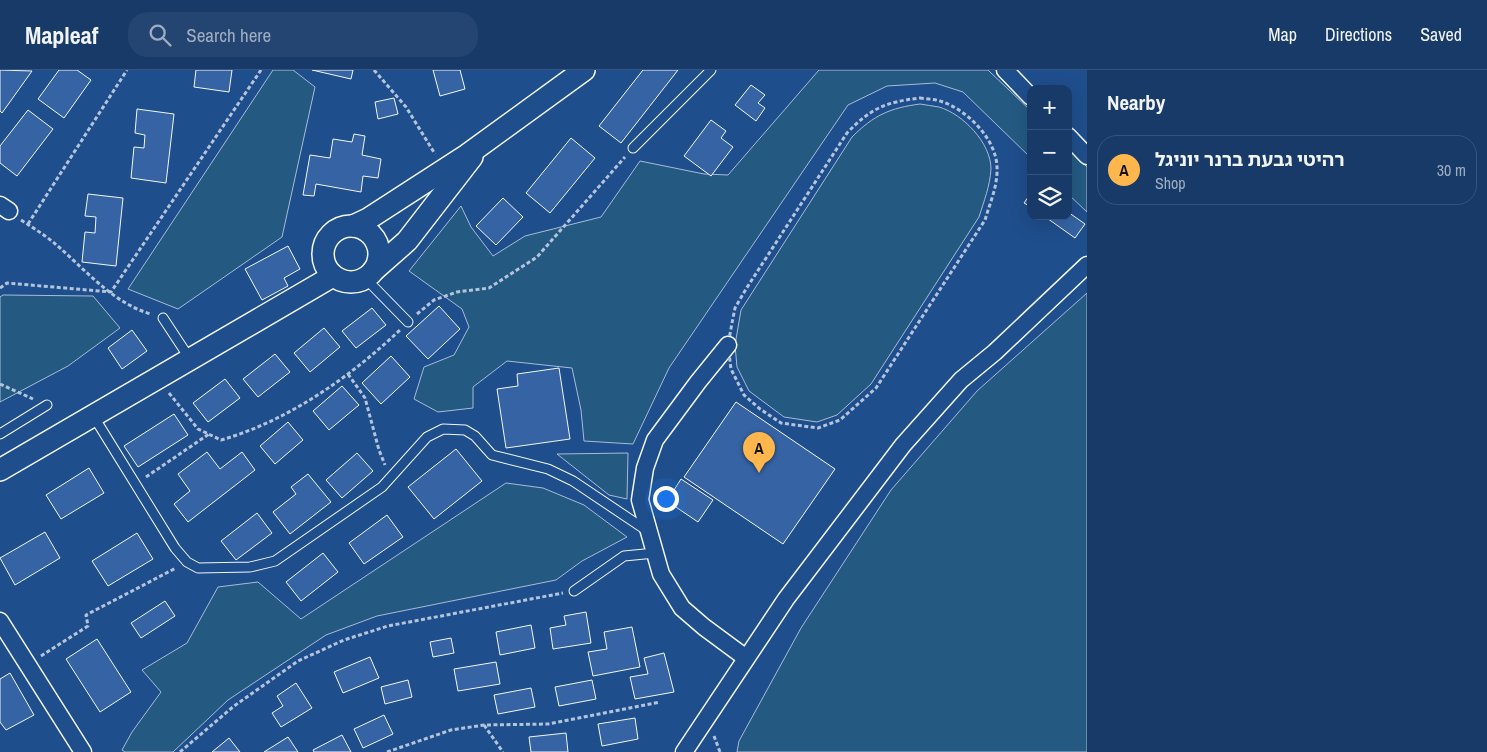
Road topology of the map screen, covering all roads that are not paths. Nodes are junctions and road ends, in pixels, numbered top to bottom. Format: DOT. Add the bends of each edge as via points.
graph roads {
  1 [pos="584,70"];
  2 [pos="711,70"];
  3 [pos="1005,70"];
  4 [pos="1027,93"];
  5 [pos="1072,140"];
  6 [pos="479,146"];
  7 [pos="633,148"];
  8 [pos="1087,156"];
  9 [pos="353,226"];
  10 [pos="1087,265"];
  11 [pos="369,275"];
  12 [pos="333,276"];
  13 [pos="163,318"];
  14 [pos="408,322"];
  15 [pos="728,345"];
  16 [pos="191,360"];
  17 [pos="47,405"];
  18 [pos="94,417"];
  19 [pos="0,434"];
  20 [pos="0,470"];
  21 [pos="649,532"];
  22 [pos="655,553"];
  23 [pos="574,591"];
  24 [pos="0,621"];
  25 [pos="746,658"];
  26 [pos="83,752"];
  27 [pos="684,752"];
  1 -- 6 [label="street"];
  2 -- 7 [label="lane"];
  3 -- 4 [label="street"];
  5 -- 8 [label="street"];
  6 -- 9 [label="street"];
  6 -- 11 [label="street" via="406,241"];
  9 -- 11 [label="street" via="362,228 376,242 379,252 377,263"];
  9 -- 12 [label="street" via="333,232 323,248 325,263"];
  10 -- 25 [label="street" via="961,380 903,445 786,599"];
  11 -- 12 [label="street" via="351,282"];
  11 -- 14 [label="lane"];
  12 -- 16 [label="street"];
  13 -- 16 [label="lane"];
  15 -- 21 [label="street" via="655,440 645,468 640,500"];
  16 -- 18 [label="street"];
  17 -- 19 [label="lane"];
  18 -- 20 [label="street"];
  18 -- 21 [label="lane" via="175,548 187,562 198,568 241,567 275,561 382,487 427,437 443,429 465,430 492,455 548,469 573,481"];
  21 -- 22 [label="street"];
  22 -- 23 [label="lane" via="624,556"];
  22 -- 25 [label="street" via="661,574 682,608"];
  24 -- 26 [label="street"];
  25 -- 27 [label="street"];
}
